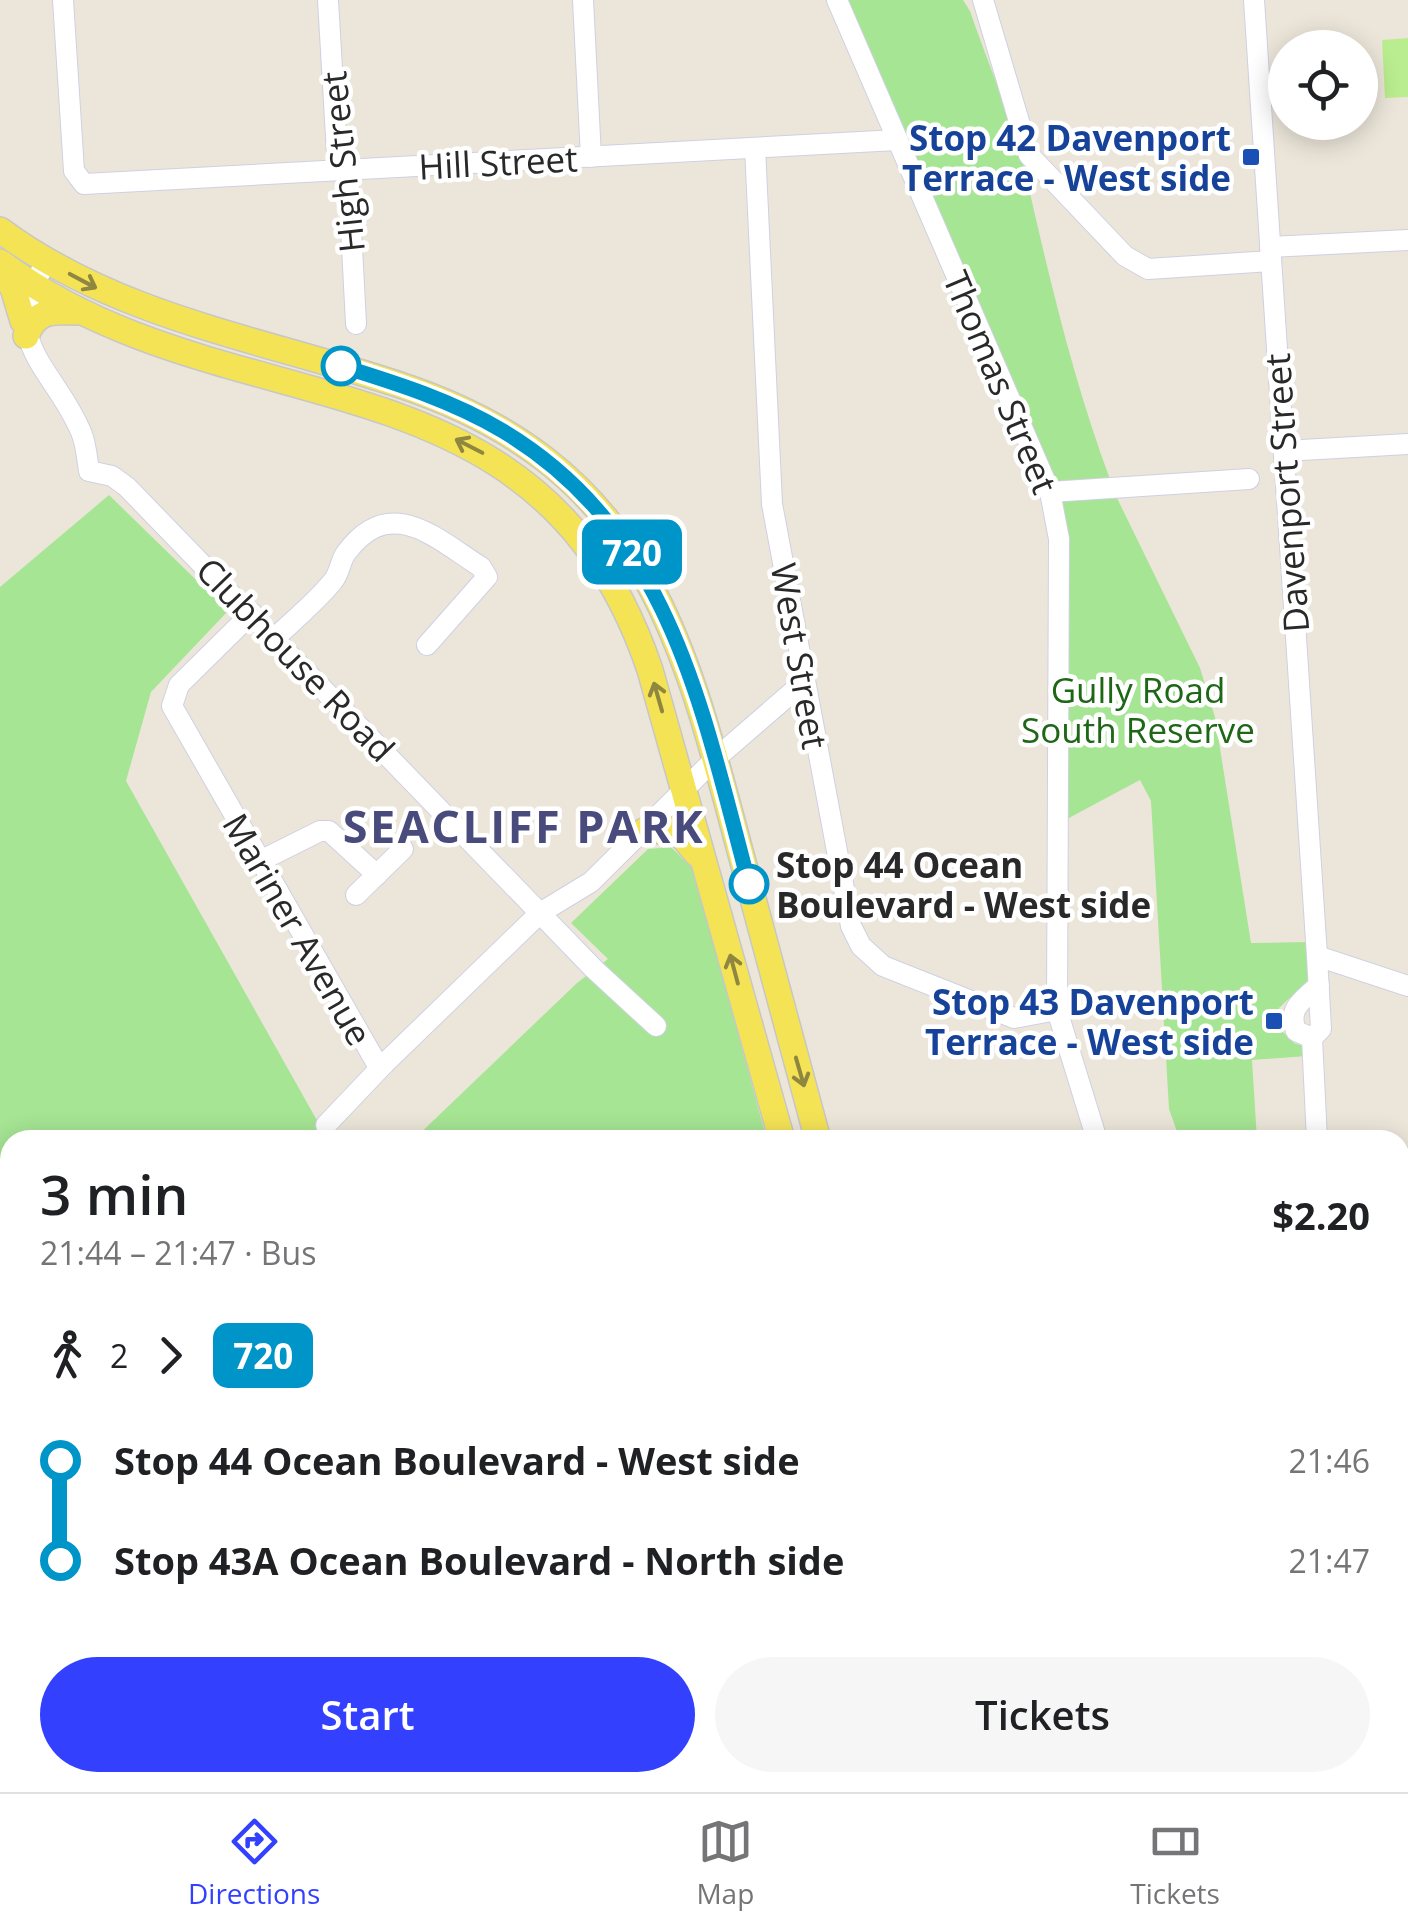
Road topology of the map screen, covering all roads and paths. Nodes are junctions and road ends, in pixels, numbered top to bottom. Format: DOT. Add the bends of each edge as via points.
graph roads {
  1 [pos="63,0"];
  2 [pos="328,0"];
  3 [pos="583,0"];
  4 [pos="837,0"];
  5 [pos="983,0"];
  6 [pos="1254,0"];
  7 [pos="897,140"];
  8 [pos="755,148"];
  9 [pos="591,157"];
  10 [pos="348,170"];
  11 [pos="0,230"];
  12 [pos="1408,240"];
  13 [pos="1270,254"];
  14 [pos="47,262"];
  15 [pos="0,265"];
  16 [pos="32,286"];
  17 [pos="86,312"];
  18 [pos="356,324"];
  19 [pos="24,329"];
  20 [pos="1408,444"];
  21 [pos="1284,451"];
  22 [pos="1250,479"];
  23 [pos="1050,492"];
  24 [pos="252,614"];
  25 [pos="276,637"];
  26 [pos="427,645"];
  27 [pos="804,682"];
  28 [pos="716,758"];
  29 [pos="685,791"];
  30 [pos="644,831"];
  31 [pos="403,849"];
  32 [pos="258,862"];
  33 [pos="377,875"];
  34 [pos="713,891"];
  35 [pos="356,896"];
  36 [pos="540,913"];
  37 [pos="1317,956"];
  38 [pos="1408,986"];
  39 [pos="781,1004"];
  40 [pos="1057,1010"];
  41 [pos="656,1026"];
  42 [pos="760,1062"];
  43 [pos="384,1064"];
  44 [pos="326,1125"];
  45 [pos="779,1130"];
  46 [pos="815,1130"];
  47 [pos="1094,1130"];
  48 [pos="1317,1130"];
  1 -- 10 [label="street, Hill Street" via="79,182"];
  2 -- 10 [label="street, High Street" via="337,154"];
  3 -- 9 [label="street"];
  4 -- 7 [label="street, Thomas Street"];
  5 -- 13 [label="street" via="1028,155 1124,256 1148,268"];
  6 -- 13 [label="street, Davenport Street"];
  7 -- 8 [label="street, Hill Street"];
  7 -- 23 [label="street, Thomas Street"];
  8 -- 9 [label="street, Hill Street"];
  8 -- 27 [label="street, West Street" via="772,504"];
  9 -- 10 [label="street, Hill Street"];
  10 -- 18 [label="street, High Street"];
  11 -- 14 [label="main road"];
  12 -- 13 [label="street"];
  13 -- 21 [label="street, Davenport Street"];
  14 -- 16 [label="street"];
  14 -- 28 [label="main road, one-way" via="142,309 405,386 502,430 542,458 577,488 641,564 684,656"];
  15 -- 16 [label="main road"];
  15 -- 19 [label="main road"];
  16 -- 17 [label="main road"];
  16 -- 19 [label="street"];
  17 -- 19 [label="main road" via="41,314"];
  29 -- 17 [label="main road, one-way" via="635,625 612,579 590,546 520,479 485,454 395,414 179,350"];
  19 -- 24 [label="street, Clubhouse Road" via="82,433 89,471 127,487"];
  20 -- 21 [label="street"];
  21 -- 37 [label="street, Davenport Street"];
  22 -- 23 [label="street"];
  23 -- 40 [label="street, Thomas Street" via="1059,538"];
  24 -- 25 [label="street, Clubhouse Road"];
  24 -- 32 [label="street, Mariner Avenue" via="171,699"];
  25 -- 26 [label="street" via="335,579 344,555 374,526 390,521 420,528 487,577"];
  25 -- 36 [label="street, Clubhouse Road"];
  27 -- 28 [label="street, Mariner Avenue"];
  27 -- 40 [label="street, West Street" via="860,946 883,966 1014,1018"];
  28 -- 29 [label="street, Mariner Avenue"];
  28 -- 39 [label="main road"];
  29 -- 30 [label="street, Mariner Avenue"];
  29 -- 34 [label="main road"];
  30 -- 34 [label="main road" via="677,830 686,837"];
  30 -- 36 [label="street, Mariner Avenue" via="591,882"];
  31 -- 33 [label="street"];
  32 -- 33 [label="street" via="330,832"];
  32 -- 43 [label="street, Mariner Avenue" via="366,1052"];
  33 -- 35 [label="street"];
  42 -- 34 [label="main road, one-way"];
  36 -- 41 [label="street, Clubhouse Road"];
  36 -- 43 [label="street, Mariner Avenue"];
  37 -- 38 [label="street"];
  37 -- 48 [label="street, Davenport Street"];
  39 -- 42 [label="main road" via="771,996 759,1001"];
  39 -- 46 [label="main road, one-way"];
  40 -- 47 [label="street, Thomas Street"];
  42 -- 45 [label="main road"];
  43 -- 44 [label="street"];
}
